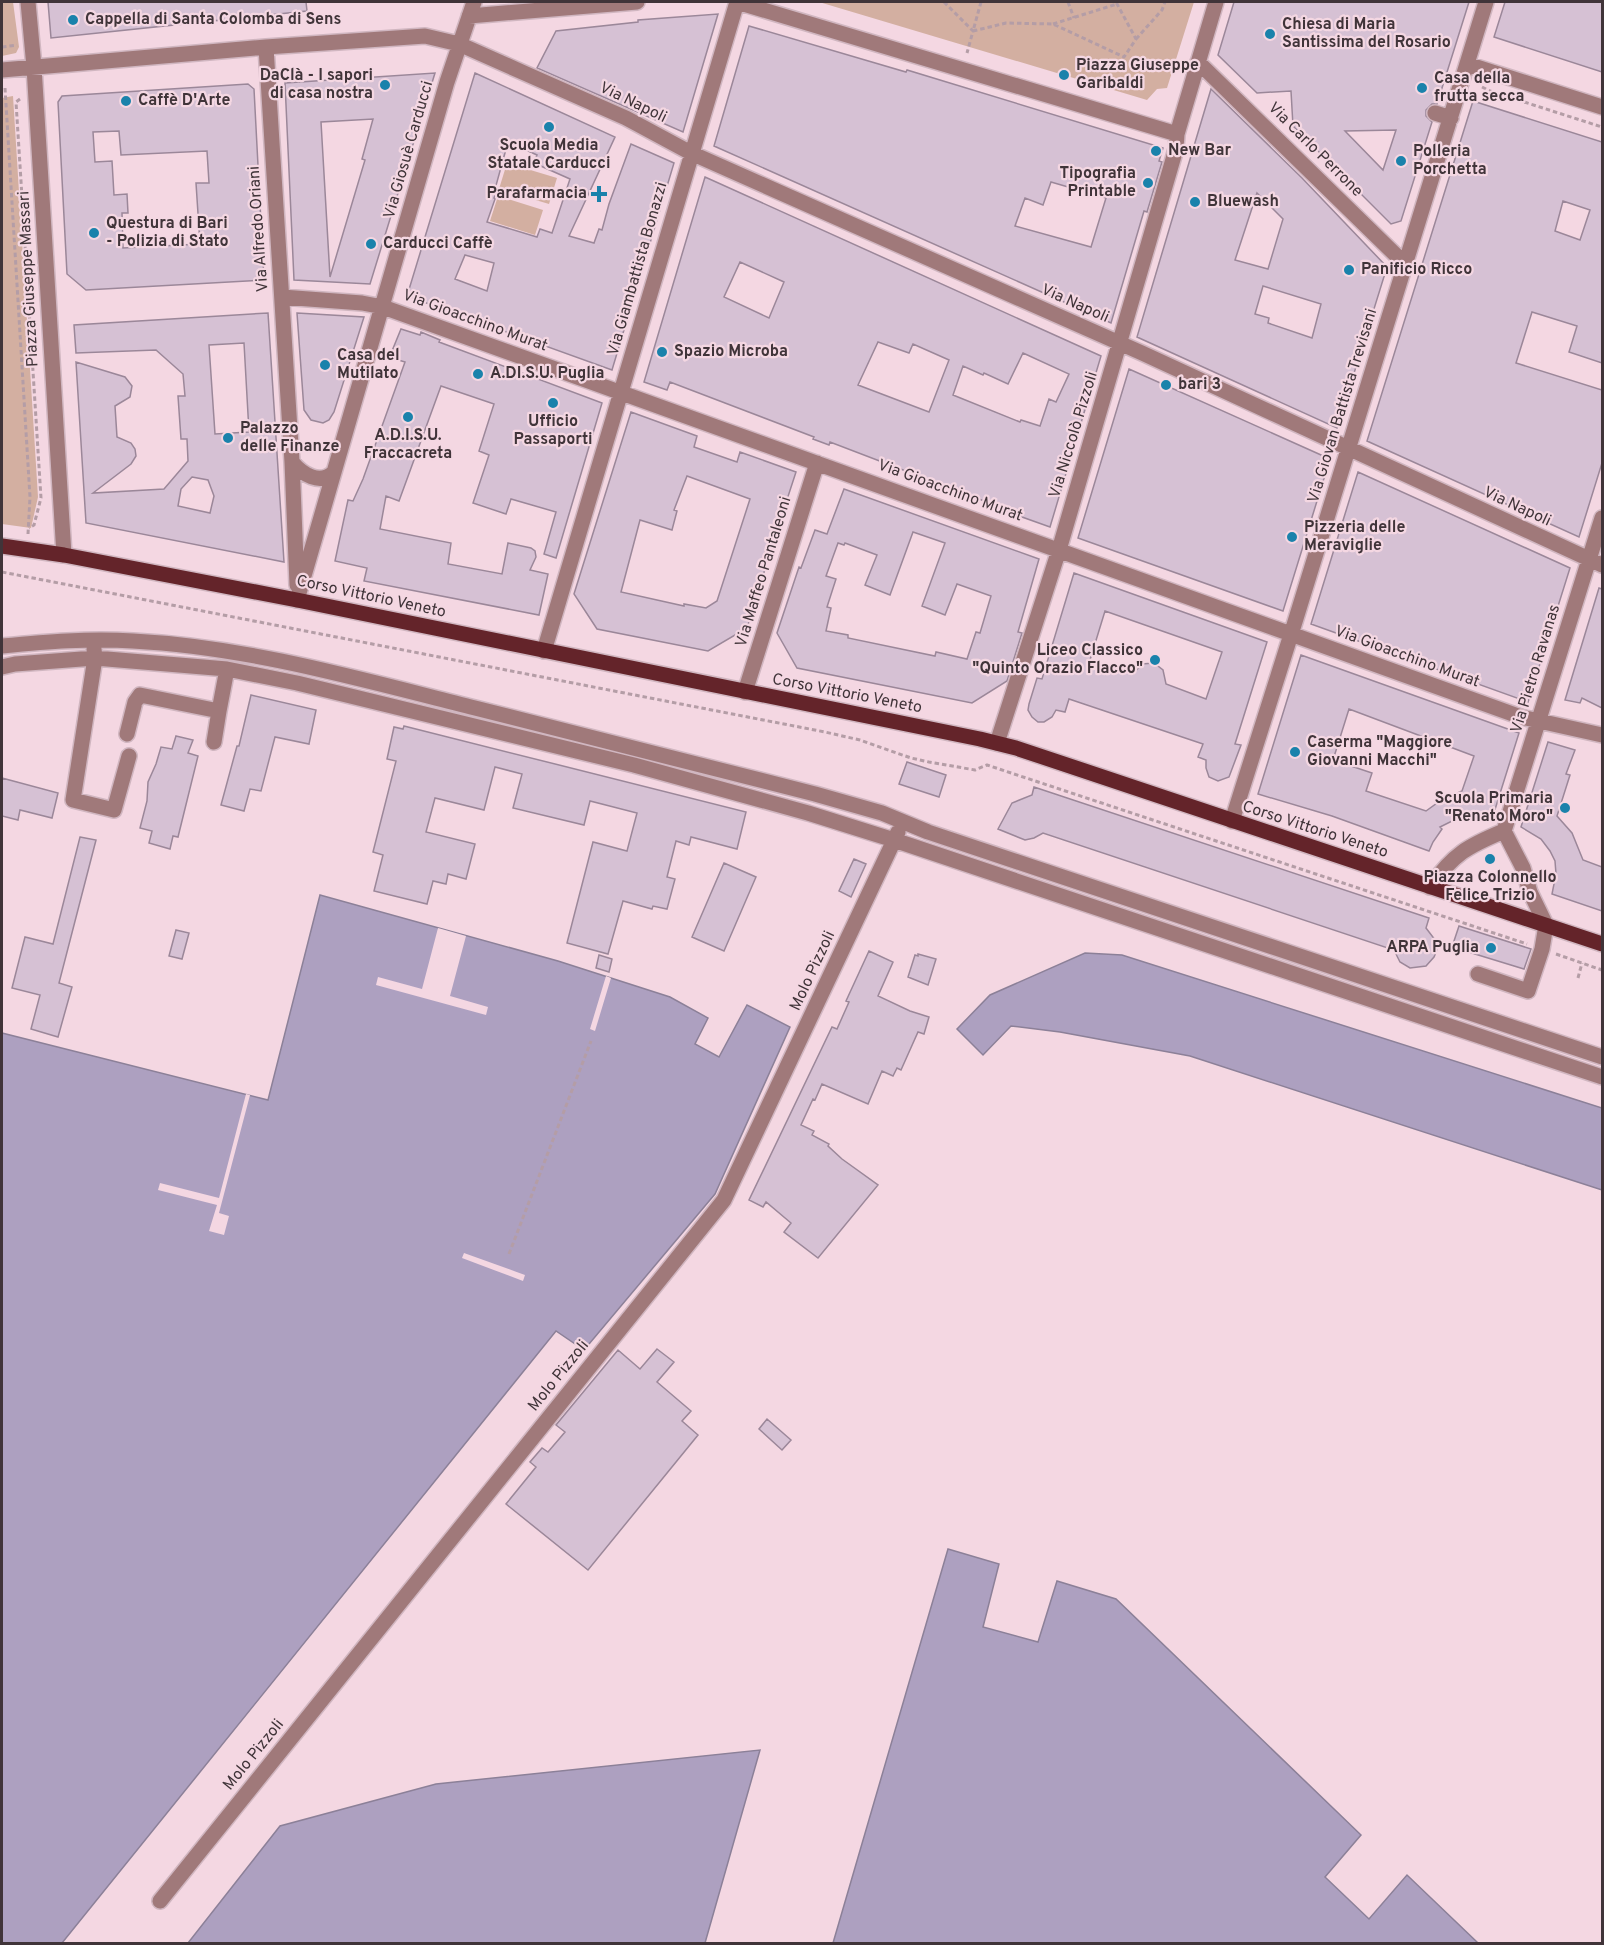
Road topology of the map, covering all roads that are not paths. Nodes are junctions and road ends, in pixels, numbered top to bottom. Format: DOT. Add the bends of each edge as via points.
graph roads {
  1 [pos="28,2"];
  2 [pos="637,2"];
  3 [pos="737,2"];
  4 [pos="1216,2"];
  5 [pos="1486,2"];
  6 [pos="471,6"];
  7 [pos="1456,43"];
  8 [pos="459,44"];
  9 [pos="266,47"];
  10 [pos="1472,48"];
  11 [pos="1198,62"];
  12 [pos="34,67"];
  13 [pos="2,70"];
  14 [pos="1465,71"];
  15 [pos="1602,107"];
  16 [pos="1434,113"];
  17 [pos="1451,118"];
  18 [pos="1177,134"];
  19 [pos="691,153"];
  20 [pos="1406,265"];
  21 [pos="282,297"];
  22 [pos="382,307"];
  23 [pos="1120,343"];
  24 [pos="620,393"];
  25 [pos="1348,449"];
  26 [pos="292,462"];
  27 [pos="817,463"];
  28 [pos="334,472"];
  29 [pos="1602,518"];
  30 [pos="2,546"];
  31 [pos="1059,550"];
  32 [pos="64,555"];
  33 [pos="1596,562"];
  34 [pos="297,600"];
  35 [pos="1291,634"];
  36 [pos="94,640"];
  37 [pos="2,646"];
  38 [pos="544,651"];
  39 [pos="94,658"];
  40 [pos="2,667"];
  41 [pos="227,669"];
  42 [pos="745,692"];
  43 [pos="219,711"];
  44 [pos="1538,722"];
  45 [pos="128,734"];
  46 [pos="1602,735"];
  47 [pos="214,742"];
  48 [pos="997,743"];
  49 [pos="129,756"];
  50 [pos="1232,820"];
  51 [pos="903,822"];
  52 [pos="1504,831"];
  53 [pos="894,840"];
  54 [pos="1430,887"];
  55 [pos="1546,925"];
  56 [pos="1602,944"];
  57 [pos="1478,974"];
  58 [pos="1602,1057"];
  59 [pos="1602,1077"];
  60 [pos="160,1901"];
  1 -- 12 [label="street, Piazza Giuseppe Massari"];
  2 -- 6 [label="street"];
  3 -- 18 [label="street"];
  3 -- 19 [label="street, Via Giambattista Bonazzi"];
  4 -- 11 [label="street"];
  5 -- 10 [label="street, Via Giovan Battista Trevisani"];
  6 -- 8 [label="street, Via Giosuè Carducci"];
  7 -- 10 [label="street"];
  8 -- 9 [label="street, Via Napoli" via="425,36"];
  8 -- 19 [label="street, Via Napoli" via="626,118"];
  8 -- 22 [label="street, Via Giosuè Carducci"];
  9 -- 12 [label="street, Via Napoli"];
  9 -- 21 [label="street, Via Alfredo Oriani"];
  10 -- 14 [label="street, Via Giovan Battista Trevisani"];
  11 -- 18 [label="street"];
  11 -- 20 [label="street, Via Carlo Perrone"];
  12 -- 13 [label="street, Via Napoli"];
  12 -- 32 [label="street, Piazza Giuseppe Massari"];
  14 -- 15 [label="street"];
  14 -- 17 [label="street, Via Giovan Battista Trevisani"];
  16 -- 17 [label="street"];
  17 -- 20 [label="street, Via Giovan Battista Trevisani"];
  18 -- 23 [label="street, Via Niccolò Pizzoli"];
  19 -- 23 [label="street, Via Napoli"];
  19 -- 24 [label="street, Via Giambattista Bonazzi"];
  20 -- 25 [label="street, Via Giovan Battista Trevisani"];
  21 -- 22 [label="street, Via Gioacchino Murat"];
  21 -- 26 [label="street, Via Alfredo Oriani"];
  22 -- 24 [label="street, Via Gioacchino Murat"];
  22 -- 28 [label="street, Via Giosuè Carducci"];
  23 -- 25 [label="street, Via Napoli"];
  23 -- 31 [label="street, Via Niccolò Pizzoli"];
  24 -- 27 [label="street, Via Gioacchino Murat"];
  24 -- 38 [label="street, Via Giambattista Bonazzi"];
  25 -- 33 [label="street, Via Napoli"];
  25 -- 35 [label="street, Via Giovan Battista Trevisani"];
  26 -- 28 [label="street" via="300,472 312,477 322,479"];
  26 -- 34 [label="street, Via Alfredo Oriani"];
  27 -- 31 [label="street, Via Gioacchino Murat"];
  27 -- 42 [label="street, Via Maffeo Pantaleoni"];
  28 -- 34 [label="street, Via Giosuè Carducci"];
  29 -- 33 [label="street, Via Pietro Ravanas"];
  30 -- 32 [label="main road, Corso Vittorio Veneto"];
  31 -- 35 [label="street, Via Gioacchino Murat"];
  31 -- 48 [label="street, Via Niccolò Pizzoli"];
  32 -- 34 [label="main road, Corso Vittorio Veneto"];
  33 -- 44 [label="street, Via Pietro Ravanas"];
  34 -- 38 [label="main road, Corso Vittorio Veneto"];
  35 -- 44 [label="street, Via Gioacchino Murat"];
  35 -- 50 [label="street, Via Giovan Battista Trevisani"];
  36 -- 37 [label="street"];
  36 -- 39 [label="street"];
  36 -- 51 [label="street" via="210,649 346,676 815,794"];
  38 -- 42 [label="main road, Corso Vittorio Veneto"];
  39 -- 40 [label="street"];
  39 -- 41 [label="street"];
  39 -- 49 [label="street" via="73,800 114,810"];
  41 -- 43 [label="street"];
  41 -- 53 [label="street" via="634,765"];
  42 -- 48 [label="main road, Corso Vittorio Veneto"];
  43 -- 45 [label="street" via="140,695"];
  43 -- 47 [label="street"];
  44 -- 46 [label="street, Via Gioacchino Murat"];
  44 -- 52 [label="street, Via Pietro Ravanas"];
  48 -- 50 [label="main road, Corso Vittorio Veneto"];
  50 -- 54 [label="main road, Corso Vittorio Veneto"];
  51 -- 53 [label="street, Molo Pizzoli"];
  51 -- 58 [label="street"];
  52 -- 54 [label="street" via="1476,842 1452,859"];
  52 -- 55 [label="street"];
  53 -- 59 [label="street"];
  53 -- 60 [label="street, Molo Pizzoli" via="724,1200"];
  54 -- 55 [label="main road, Corso Vittorio Veneto"];
  55 -- 56 [label="main road, Corso Vittorio Veneto"];
  55 -- 57 [label="street" via="1528,991"];
}
